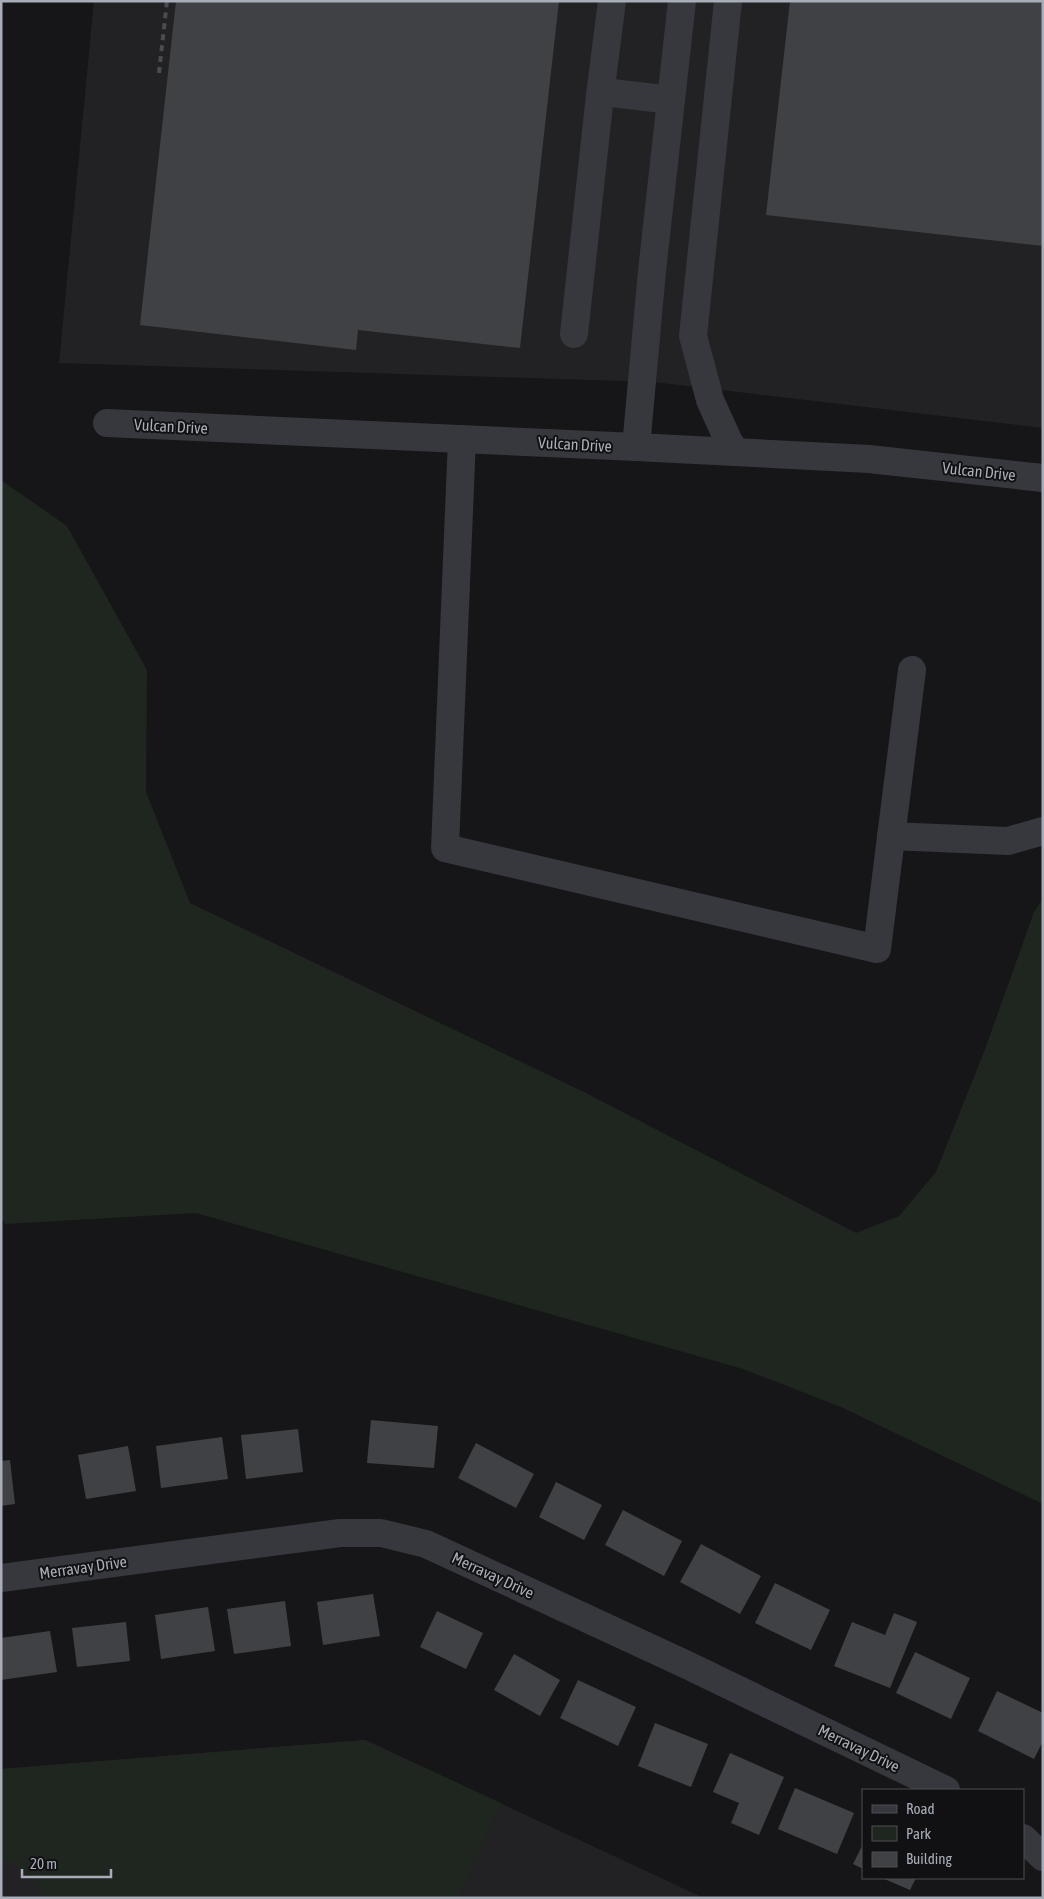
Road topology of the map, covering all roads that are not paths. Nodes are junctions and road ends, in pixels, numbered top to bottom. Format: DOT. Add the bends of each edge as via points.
graph roads {
  1 [pos="612,1"];
  2 [pos="682,1"];
  3 [pos="728,1"];
  4 [pos="600,95"];
  5 [pos="671,100"];
  6 [pos="574,334"];
  7 [pos="107,423"];
  8 [pos="462,439"];
  9 [pos="636,447"];
  10 [pos="736,452"];
  11 [pos="1043,478"];
  12 [pos="912,670"];
  13 [pos="1043,831"];
  14 [pos="891,836"];
  15 [pos="1,1578"];
  16 [pos="944,1789"];
  17 [pos="1024,1839"];
  18 [pos="1043,1858"];
  1 -- 4 [label="street"];
  2 -- 5 [label="street"];
  3 -- 10 [label="street" via="693,336 710,400"];
  4 -- 5 [label="street" via="612,93"];
  4 -- 6 [label="street"];
  5 -- 9 [label="street"];
  7 -- 8 [label="street, Vulcan Drive"];
  8 -- 9 [label="street, Vulcan Drive"];
  8 -- 14 [label="street" via="445,848 877,949"];
  9 -- 10 [label="street, Vulcan Drive"];
  10 -- 11 [label="street, Vulcan Drive" via="869,459"];
  12 -- 14 [label="street"];
  13 -- 14 [label="street" via="1008,841"];
  15 -- 16 [label="street, Merravay Drive" via="340,1533 381,1533 426,1544"];
  17 -- 18 [label="street"];
}
